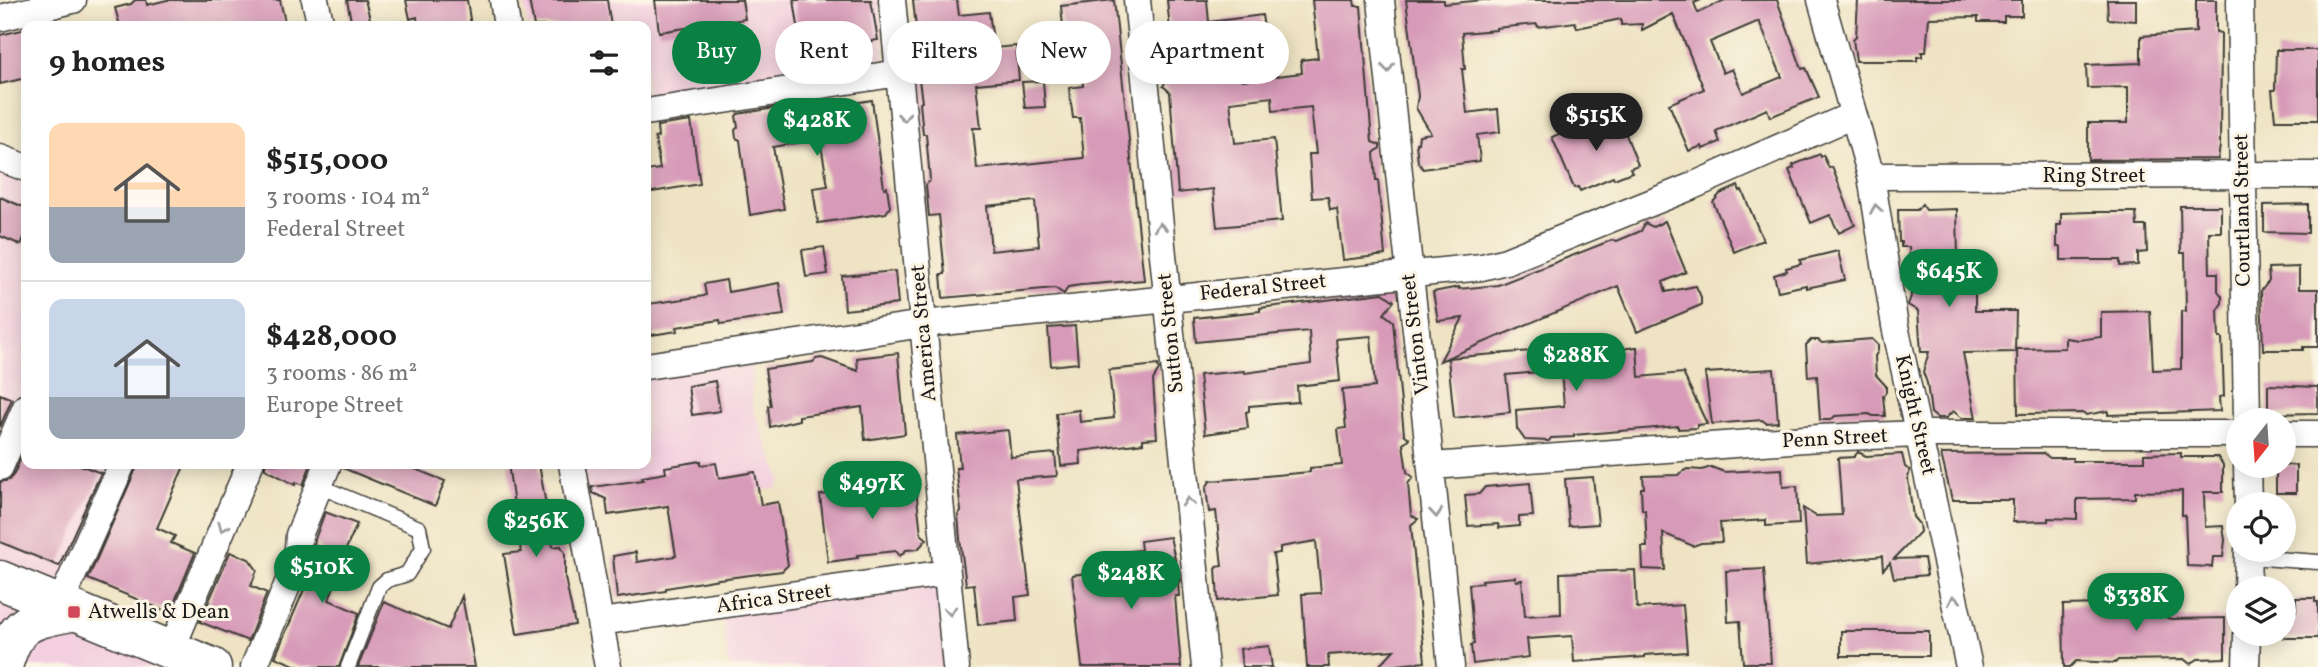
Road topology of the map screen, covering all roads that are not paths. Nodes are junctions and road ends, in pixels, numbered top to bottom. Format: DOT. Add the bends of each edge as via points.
graph roads {
  1 [pos="73,0"];
  2 [pos="315,0"];
  3 [pos="503,0"];
  4 [pos="892,0"];
  5 [pos="1137,0"];
  6 [pos="1381,0"];
  7 [pos="1821,0"];
  8 [pos="2240,0"];
  9 [pos="0,18"];
  10 [pos="320,21"];
  11 [pos="506,21"];
  12 [pos="894,21"];
  13 [pos="887,75"];
  14 [pos="901,84"];
  15 [pos="651,111"];
  16 [pos="1853,115"];
  17 [pos="0,158"];
  18 [pos="21,166"];
  19 [pos="2242,175"];
  20 [pos="2318,175"];
  21 [pos="1871,176"];
  22 [pos="1408,273"];
  23 [pos="1168,298"];
  24 [pos="923,324"];
  25 [pos="651,365"];
  26 [pos="2246,408"];
  27 [pos="21,419"];
  28 [pos="1920,434"];
  29 [pos="2226,434"];
  30 [pos="2296,434"];
  31 [pos="2318,434"];
  32 [pos="1432,466"];
  33 [pos="0,467"];
  34 [pos="120,469"];
  35 [pos="248,469"];
  36 [pos="573,469"];
  37 [pos="324,475"];
  38 [pos="2296,559"];
  39 [pos="2318,562"];
  40 [pos="947,573"];
  41 [pos="0,580"];
  42 [pos="68,608"];
  43 [pos="600,622"];
  44 [pos="2247,646"];
  45 [pos="171,650"];
  46 [pos="4,667"];
  47 [pos="212,667"];
  48 [pos="254,667"];
  49 [pos="348,667"];
  50 [pos="608,667"];
  51 [pos="956,667"];
  52 [pos="1205,667"];
  53 [pos="1451,667"];
  54 [pos="1969,667"];
  55 [pos="2246,667"];
  1 -- 9 [label="street"];
  2 -- 10 [label="street"];
  3 -- 11 [label="street"];
  4 -- 12 [label="street, America Street"];
  23 -- 5 [label="street, Sutton Street, one-way"];
  6 -- 22 [label="street, Vinton Street, one-way"];
  7 -- 16 [label="street, Knight Street"];
  8 -- 19 [label="street, Courtland Street"];
  13 -- 15 [label="street"];
  14 -- 24 [label="street, America Street, one-way"];
  16 -- 21 [label="street, Knight Street"];
  16 -- 22 [label="street, Federal Street" via="1506,261"];
  17 -- 18 [label="street"];
  19 -- 20 [label="street, Ring Street"];
  19 -- 21 [label="street, Ring Street"];
  19 -- 26 [label="street, Courtland Street"];
  28 -- 21 [label="street, Knight Street, one-way" via="1895,326"];
  22 -- 23 [label="street, Federal Street"];
  22 -- 32 [label="street, Vinton Street"];
  23 -- 24 [label="street, Federal Street"];
  52 -- 23 [label="street, Sutton Street, one-way"];
  24 -- 25 [label="street, Federal Street"];
  24 -- 40 [label="street, America Street"];
  27 -- 33 [label="street"];
  28 -- 29 [label="street, Penn Street"];
  28 -- 32 [label="street, Penn Street"];
  54 -- 28 [label="street, Knight Street, one-way"];
  30 -- 31 [label="street"];
  32 -- 53 [label="street, Vinton Street, one-way"];
  34 -- 42 [label="street"];
  35 -- 45 [label="street, one-way"];
  36 -- 43 [label="street"];
  37 -- 48 [label="street" via="299,535 297,561"];
  37 -- 49 [label="lane" via="419,527 424,548 407,574 379,587"];
  38 -- 39 [label="lane"];
  40 -- 43 [label="street, Africa Street"];
  40 -- 51 [label="street, America Street, one-way"];
  41 -- 42 [label="main road"];
  42 -- 45 [label="main road"];
  42 -- 46 [label="main road" via="27,623 9,646"];
  43 -- 50 [label="street"];
  44 -- 55 [label="street"];
  45 -- 47 [label="main road"];
}
